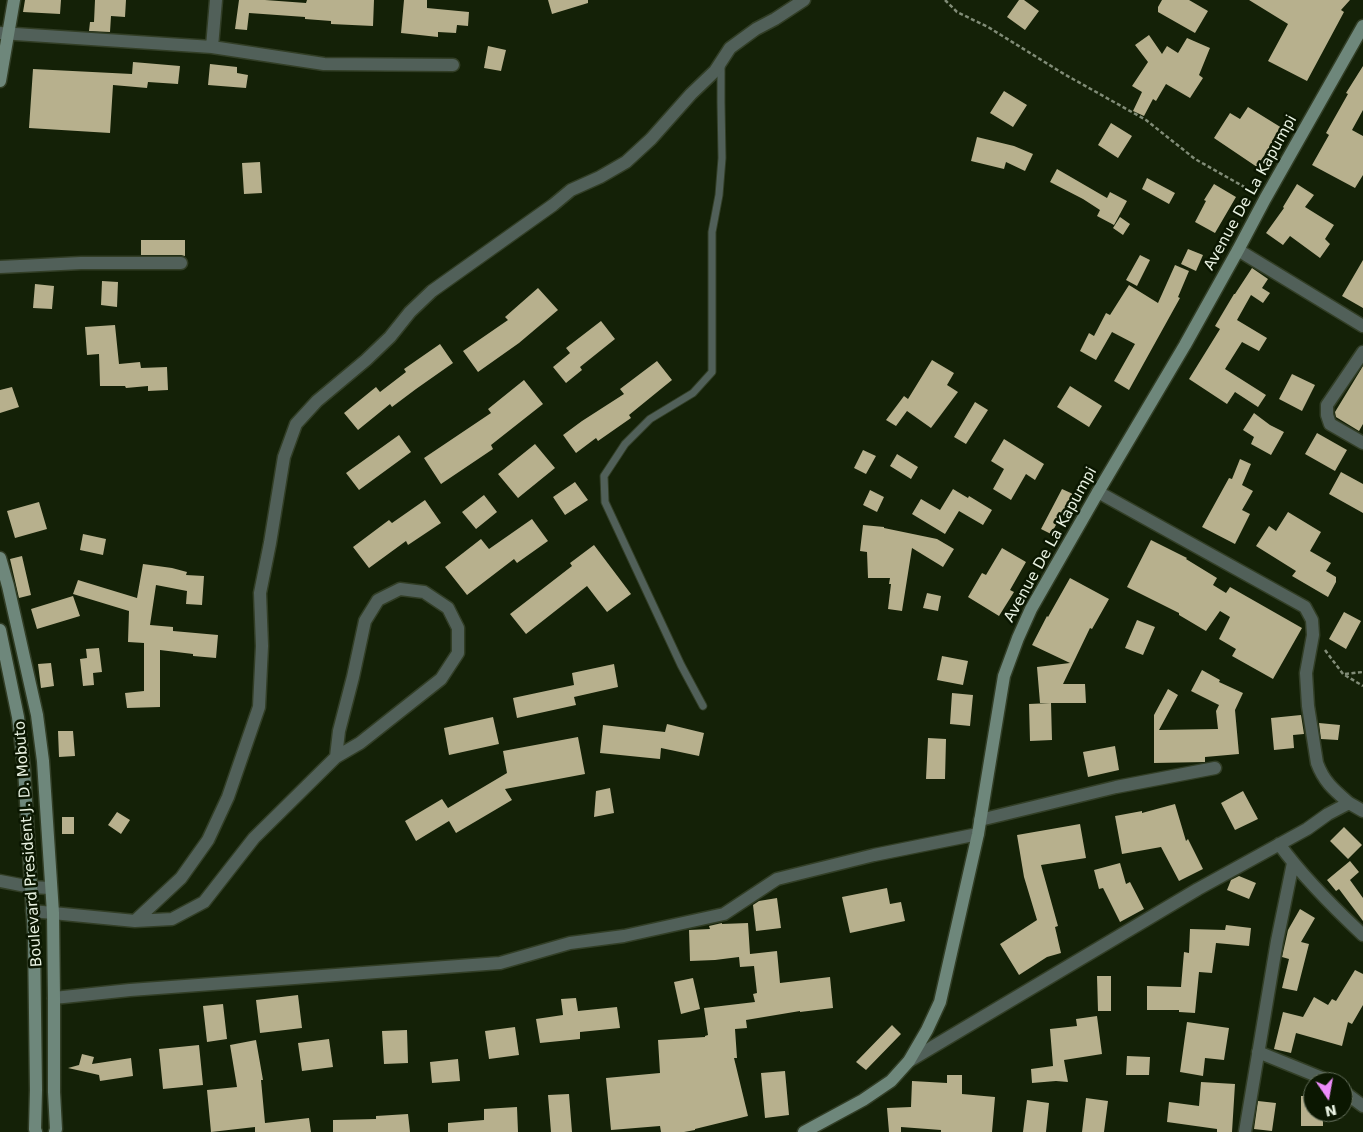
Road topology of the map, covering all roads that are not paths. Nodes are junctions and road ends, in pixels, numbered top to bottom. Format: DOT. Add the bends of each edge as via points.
graph roads {
  1 [pos="14,0"];
  2 [pos="216,0"];
  3 [pos="804,0"];
  4 [pos="1363,26"];
  5 [pos="4,34"];
  6 [pos="212,47"];
  7 [pos="721,60"];
  8 [pos="453,66"];
  9 [pos="0,81"];
  10 [pos="1238,250"];
  11 [pos="181,263"];
  12 [pos="0,267"];
  13 [pos="1363,326"];
  14 [pos="1363,352"];
  15 [pos="1363,443"];
  16 [pos="1098,492"];
  17 [pos="0,558"];
  18 [pos="4,587"];
  19 [pos="0,630"];
  20 [pos="703,706"];
  21 [pos="37,715"];
  22 [pos="18,717"];
  23 [pos="336,757"];
  24 [pos="1215,768"];
  25 [pos="1349,803"];
  26 [pos="1363,811"];
  27 [pos="980,820"];
  28 [pos="978,834"];
  29 [pos="1279,844"];
  30 [pos="1292,862"];
  31 [pos="0,882"];
  32 [pos="31,887"];
  33 [pos="50,888"];
  34 [pos="32,910"];
  35 [pos="53,913"];
  36 [pos="135,921"];
  37 [pos="1363,935"];
  38 [pos="54,998"];
  39 [pos="1258,1052"];
  40 [pos="909,1061"];
  41 [pos="1307,1072"];
  42 [pos="36,1132"];
  43 [pos="55,1132"];
  44 [pos="804,1132"];
  45 [pos="1244,1132"];
  1 -- 5 [label="main road"];
  2 -- 6 [label="street"];
  3 -- 7 [label="street" via="756,29 730,48"];
  4 -- 10 [label="main road, Avenue De La Kapumpi"];
  5 -- 6 [label="street"];
  5 -- 9 [label="main road"];
  6 -- 8 [label="street" via="324,64"];
  7 -- 20 [label="lane" via="722,158 712,232 712,372 693,393 650,419 625,444 604,476 605,502"];
  7 -- 36 [label="street" via="651,139 626,162 571,190 432,291 390,337 296,424 284,457 260,593 259,707 228,797 208,840 182,878"];
  10 -- 13 [label="street"];
  10 -- 16 [label="main road, Avenue De La Kapumpi"];
  11 -- 12 [label="street"];
  14 -- 15 [label="street" via="1327,405 1330,424"];
  16 -- 25 [label="street" via="1305,607 1312,620 1313,635 1306,672 1317,763 1328,784"];
  16 -- 27 [label="main road, Avenue De La Kapumpi" via="1031,609 1004,676"];
  17 -- 18 [label="main road, Boulevard President J. D. Mobuto"];
  18 -- 21 [label="main road, Boulevard President J. D. Mobuto"];
  19 -- 22 [label="main road, Boulevard President J. D. Mobuto"];
  21 -- 22 [label="main road"];
  21 -- 33 [label="main road, Boulevard President J. D. Mobuto" via="43,760"];
  22 -- 32 [label="main road, Boulevard President J. D. Mobuto"];
  23 -- 23 [label="street" via="360,744 441,679 458,652 458,628 448,608 424,592 400,589 378,600 365,621 338,731"];
  23 -- 36 [label="street" via="254,838 204,902 172,919"];
  24 -- 27 [label="street" via="1116,787"];
  25 -- 26 [label="street"];
  25 -- 29 [label="street"];
  27 -- 28 [label="main road, Avenue De La Kapumpi"];
  28 -- 38 [label="street" via="777,879 724,914 624,936 570,943 500,963"];
  28 -- 40 [label="main road, Avenue De La Kapumpi" via="940,1002"];
  29 -- 30 [label="street"];
  29 -- 40 [label="street"];
  30 -- 37 [label="street"];
  30 -- 39 [label="street"];
  31 -- 32 [label="street"];
  32 -- 33 [label="street"];
  32 -- 34 [label="main road, Boulevard President J. D. Mobuto"];
  33 -- 35 [label="main road, Boulevard President J. D. Mobuto"];
  34 -- 35 [label="street"];
  34 -- 42 [label="main road, Boulevard President J. D. Mobuto"];
  35 -- 36 [label="street"];
  35 -- 38 [label="main road, Boulevard President J. D. Mobuto"];
  38 -- 43 [label="main road, Boulevard President J. D. Mobuto"];
  39 -- 41 [label="street"];
  39 -- 45 [label="street"];
  40 -- 44 [label="main road, Avenue De La Kapumpi" via="892,1081 864,1100"];
}
